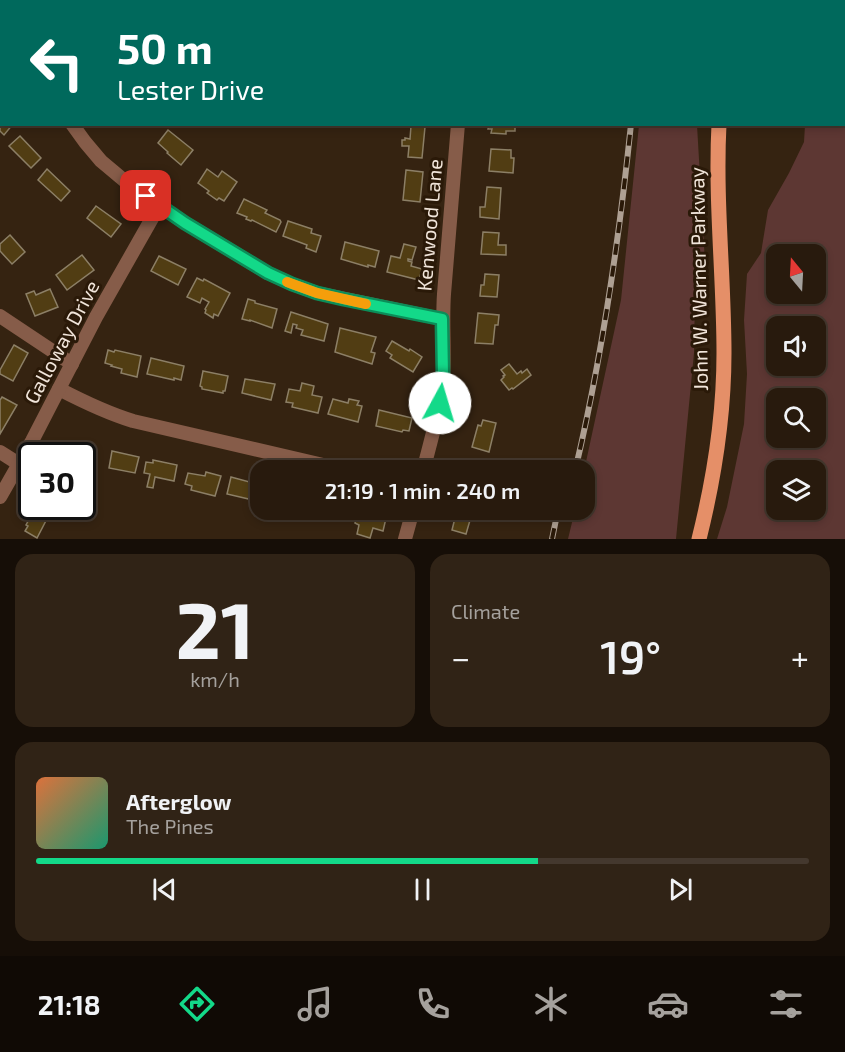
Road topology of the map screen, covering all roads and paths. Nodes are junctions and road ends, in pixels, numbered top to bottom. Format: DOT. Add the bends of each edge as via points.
graph roads {
  1 [pos="73,126"];
  2 [pos="458,126"];
  3 [pos="719,126"];
  4 [pos="159,206"];
  5 [pos="0,316"];
  6 [pos="442,319"];
  7 [pos="72,364"];
  8 [pos="59,389"];
  9 [pos="31,442"];
  10 [pos="0,452"];
  11 [pos="301,460"];
  12 [pos="426,460"];
  13 [pos="18,463"];
  14 [pos="18,466"];
  15 [pos="0,497"];
  16 [pos="410,520"];
  17 [pos="405,539"];
  18 [pos="699,539"];
  1 -- 4 [label="street" via="116,174"];
  2 -- 6 [label="street, Kenwood Lane"];
  3 -- 18 [label="main road, John W. Warner Parkway" via="724,355 720,426"];
  4 -- 6 [label="street" via="292,284 317,293"];
  4 -- 7 [label="street, Galloway Drive"];
  5 -- 7 [label="street"];
  6 -- 12 [label="street, Kenwood Lane" via="440,403"];
  7 -- 8 [label="street, Galloway Drive"];
  8 -- 9 [label="street, Galloway Drive"];
  8 -- 11 [label="street" via="134,422"];
  10 -- 13 [label="street"];
  14 -- 15 [label="street, Galloway Drive"];
  16 -- 17 [label="street"];
}
